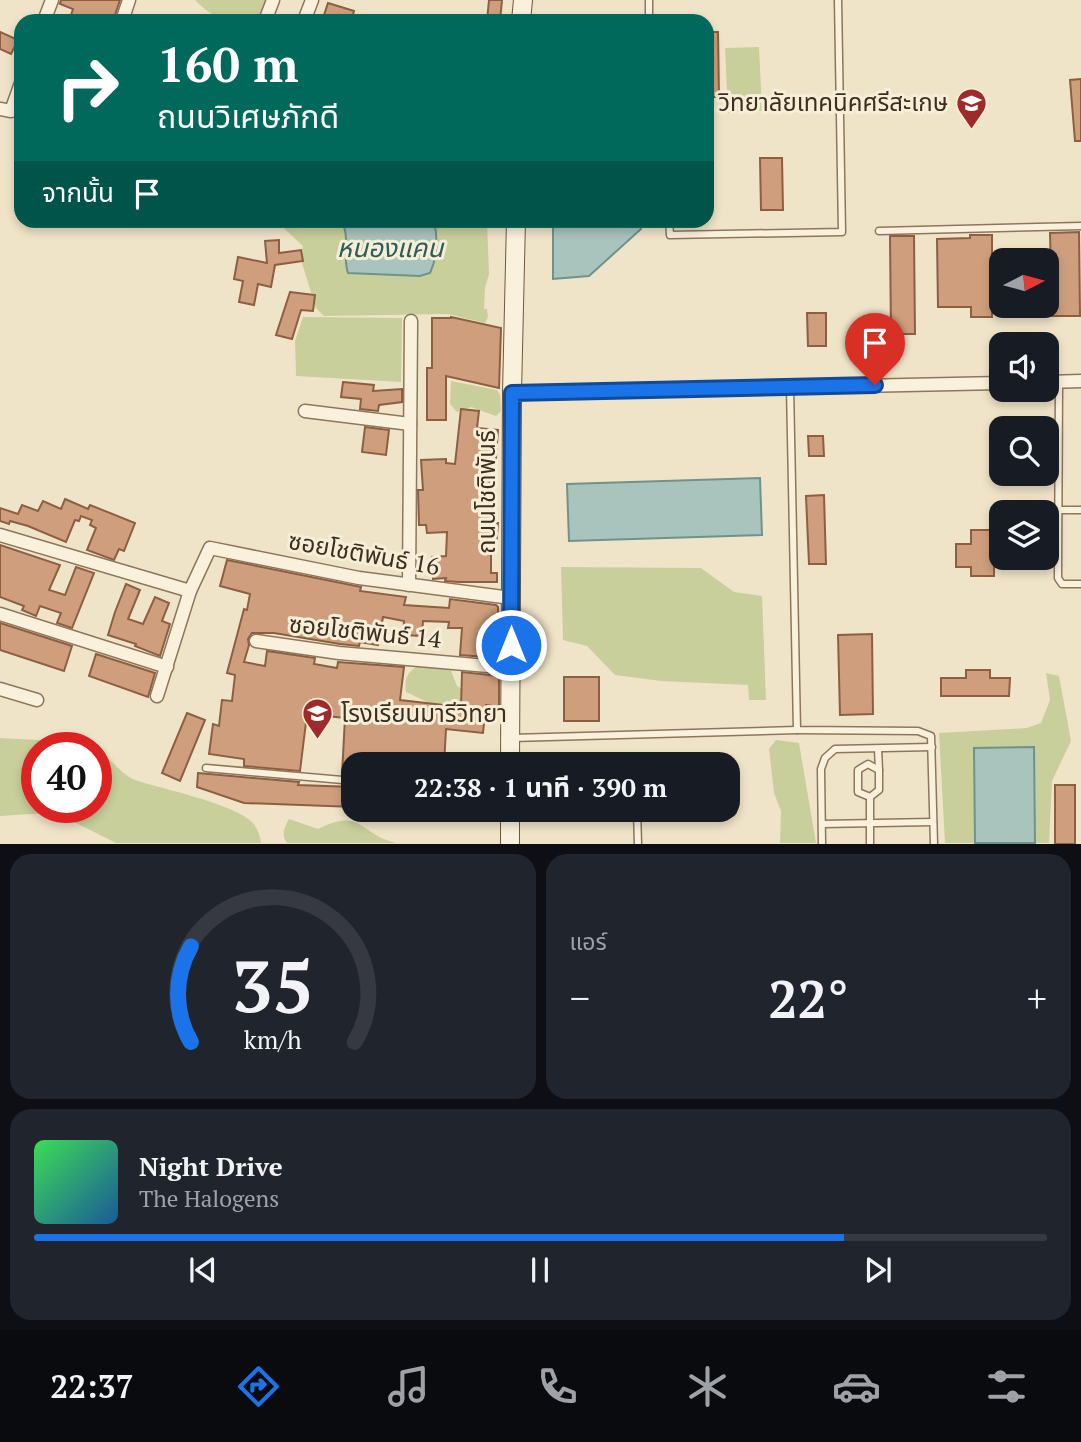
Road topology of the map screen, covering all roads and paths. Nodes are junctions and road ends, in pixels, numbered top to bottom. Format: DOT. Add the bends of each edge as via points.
graph roads {
  1 [pos="838,0"];
  2 [pos="14,101"];
  3 [pos="0,109"];
  4 [pos="1081,226"];
  5 [pos="516,228"];
  6 [pos="670,228"];
  7 [pos="879,231"];
  8 [pos="411,321"];
  9 [pos="1081,381"];
  10 [pos="1059,382"];
  11 [pos="989,383"];
  12 [pos="790,387"];
  13 [pos="512,393"];
  14 [pos="1054,402"];
  15 [pos="305,411"];
  16 [pos="410,425"];
  17 [pos="1058,500"];
  18 [pos="1059,510"];
  19 [pos="1081,510"];
  20 [pos="0,535"];
  21 [pos="1058,570"];
  22 [pos="409,584"];
  23 [pos="1081,584"];
  24 [pos="190,592"];
  25 [pos="511,598"];
  26 [pos="0,614"];
  27 [pos="256,641"];
  28 [pos="167,667"];
  29 [pos="511,668"];
  30 [pos="0,689"];
  31 [pos="157,696"];
  32 [pos="37,700"];
  33 [pos="797,730"];
  34 [pos="510,738"];
  35 [pos="932,747"];
  36 [pos="878,748"];
  37 [pos="510,752"];
  38 [pos="206,768"];
  39 [pos="879,769"];
  40 [pos="341,780"];
  41 [pos="870,797"];
  42 [pos="510,822"];
  43 [pos="637,822"];
  44 [pos="933,822"];
  45 [pos="870,823"];
  46 [pos="822,824"];
  47 [pos="510,844"];
  48 [pos="638,844"];
  49 [pos="822,844"];
  50 [pos="870,844"];
  51 [pos="934,844"];
  1 -- 6 [label="lane" via="842,232 670,235"];
  2 -- 3 [label="street" via="10,111"];
  4 -- 7 [label="lane"];
  5 -- 13 [label="street, ถนนโชติพันธ์"];
  8 -- 16 [label="street"];
  9 -- 10 [label="street"];
  11 -- 12 [label="street"];
  12 -- 13 [label="street"];
  12 -- 33 [label="lane"];
  13 -- 25 [label="street, ถนนโชติพันธ์"];
  14 -- 17 [label="lane"];
  15 -- 16 [label="street"];
  16 -- 22 [label="street"];
  18 -- 19 [label="lane"];
  20 -- 24 [label="street"];
  21 -- 23 [label="lane" via="1062,584"];
  22 -- 24 [label="street, ซอยโชติพันธ์ 16" via="210,548"];
  22 -- 25 [label="street, ซอยโชติพันธ์ 16"];
  24 -- 28 [label="street"];
  25 -- 29 [label="street, ถนนโชติพันธ์"];
  26 -- 28 [label="street"];
  27 -- 29 [label="street, ซอยโชติพันธ์ 14"];
  28 -- 31 [label="street"];
  29 -- 34 [label="street, ถนนโชติพันธ์"];
  30 -- 32 [label="street"];
  33 -- 34 [label="lane"];
  33 -- 35 [label="lane" via="918,731 931,736"];
  34 -- 37 [label="street, ถนนโชติพันธ์"];
  35 -- 36 [label="lane"];
  35 -- 44 [label="lane"];
  36 -- 39 [label="lane"];
  36 -- 46 [label="lane" via="835,750 825,758"];
  38 -- 40 [label="lane"];
  39 -- 41 [label="lane" via="879,790"];
  39 -- 41 [label="lane" via="868,764 858,770 858,792"];
  41 -- 45 [label="lane"];
  42 -- 47 [label="street"];
  43 -- 48 [label="lane"];
  44 -- 45 [label="lane"];
  44 -- 51 [label="lane"];
  45 -- 46 [label="lane"];
  45 -- 50 [label="lane"];
  46 -- 49 [label="lane"];
}
